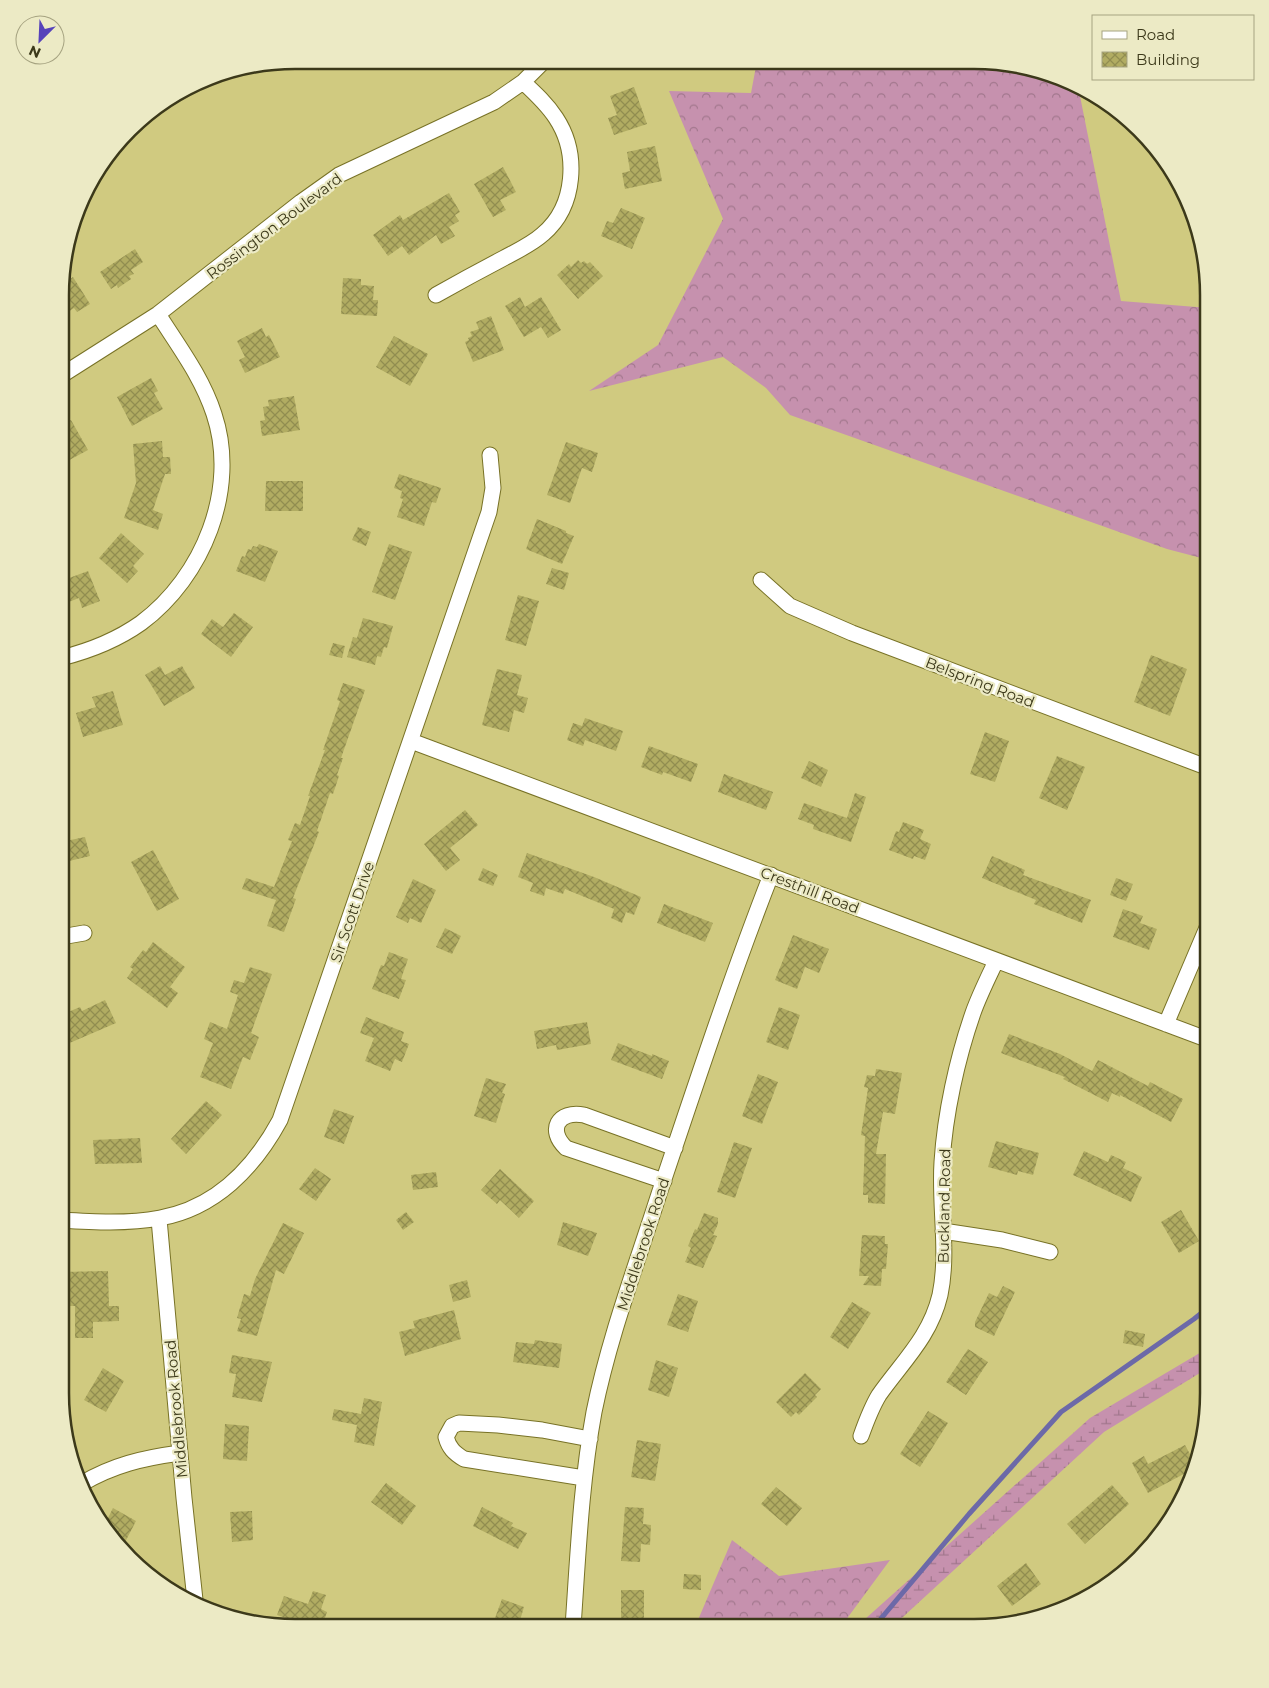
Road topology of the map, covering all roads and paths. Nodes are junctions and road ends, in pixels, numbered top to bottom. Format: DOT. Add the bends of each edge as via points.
graph roads {
  1 [pos="536,69"];
  2 [pos="523,82"];
  3 [pos="436,295"];
  4 [pos="158,314"];
  5 [pos="69,371"];
  6 [pos="490,455"];
  7 [pos="761,580"];
  8 [pos="69,655"];
  9 [pos="411,741"];
  10 [pos="1200,765"];
  11 [pos="771,875"];
  12 [pos="84,933"];
  13 [pos="69,936"];
  14 [pos="1200,944"];
  15 [pos="996,961"];
  16 [pos="1166,1024"];
  17 [pos="1200,1037"];
  18 [pos="675,1148"];
  19 [pos="664,1182"];
  20 [pos="159,1218"];
  21 [pos="69,1221"];
  22 [pos="943,1231"];
  23 [pos="1050,1252"];
  24 [pos="861,1436"];
  25 [pos="590,1439"];
  26 [pos="180,1453"];
  27 [pos="584,1478"];
  28 [pos="86,1481"];
  29 [pos="195,1596"];
  30 [pos="574,1619"];
  1 -- 2 [label="street, Rossington Boulevard"];
  2 -- 3 [label="street" via="557,119 568,142 571,178 567,197 558,217 544,234"];
  2 -- 4 [label="street, Rossington Boulevard" via="494,102 339,175"];
  4 -- 5 [label="street, Rossington Boulevard"];
  4 -- 8 [label="street" via="199,378 215,415 221,447 222,480 216,512 205,544 165,603 110,642"];
  6 -- 9 [label="street, Sir Scott Drive" via="493,488 490,509"];
  7 -- 10 [label="street, Belspring Road" via="790,606 852,633"];
  9 -- 11 [label="street, Cresthill Road"];
  9 -- 20 [label="street, Sir Scott Drive" via="276,1128 252,1163 226,1188 189,1210"];
  11 -- 15 [label="street, Cresthill Road"];
  11 -- 18 [label="street, Middlebrook Road" via="742,949"];
  12 -- 13 [label="street"];
  14 -- 16 [label="street"];
  15 -- 16 [label="street, Cresthill Road"];
  15 -- 22 [label="street, Buckland Road" via="973,1013 948,1112 942,1162"];
  16 -- 17 [label="street, Cresthill Road"];
  18 -- 19 [label="street, Middlebrook Road"];
  18 -- 19 [label="street" via="576,1113 567,1114 558,1124 556,1132 566,1148"];
  19 -- 25 [label="street, Middlebrook Road" via="610,1346"];
  20 -- 21 [label="street, Sir Scott Drive"];
  20 -- 26 [label="street, Middlebrook Road"];
  22 -- 23 [label="street" via="1002,1240"];
  22 -- 24 [label="street, Buckland Road" via="940,1296 932,1320 879,1396"];
  25 -- 27 [label="street, Middlebrook Road"];
  25 -- 27 [label="street" via="542,1430 459,1423 452,1426 446,1437 448,1446 464,1459"];
  26 -- 28 [label="street" via="120,1465"];
  26 -- 29 [label="street, Middlebrook Road"];
  27 -- 30 [label="street, Middlebrook Road"];
}
